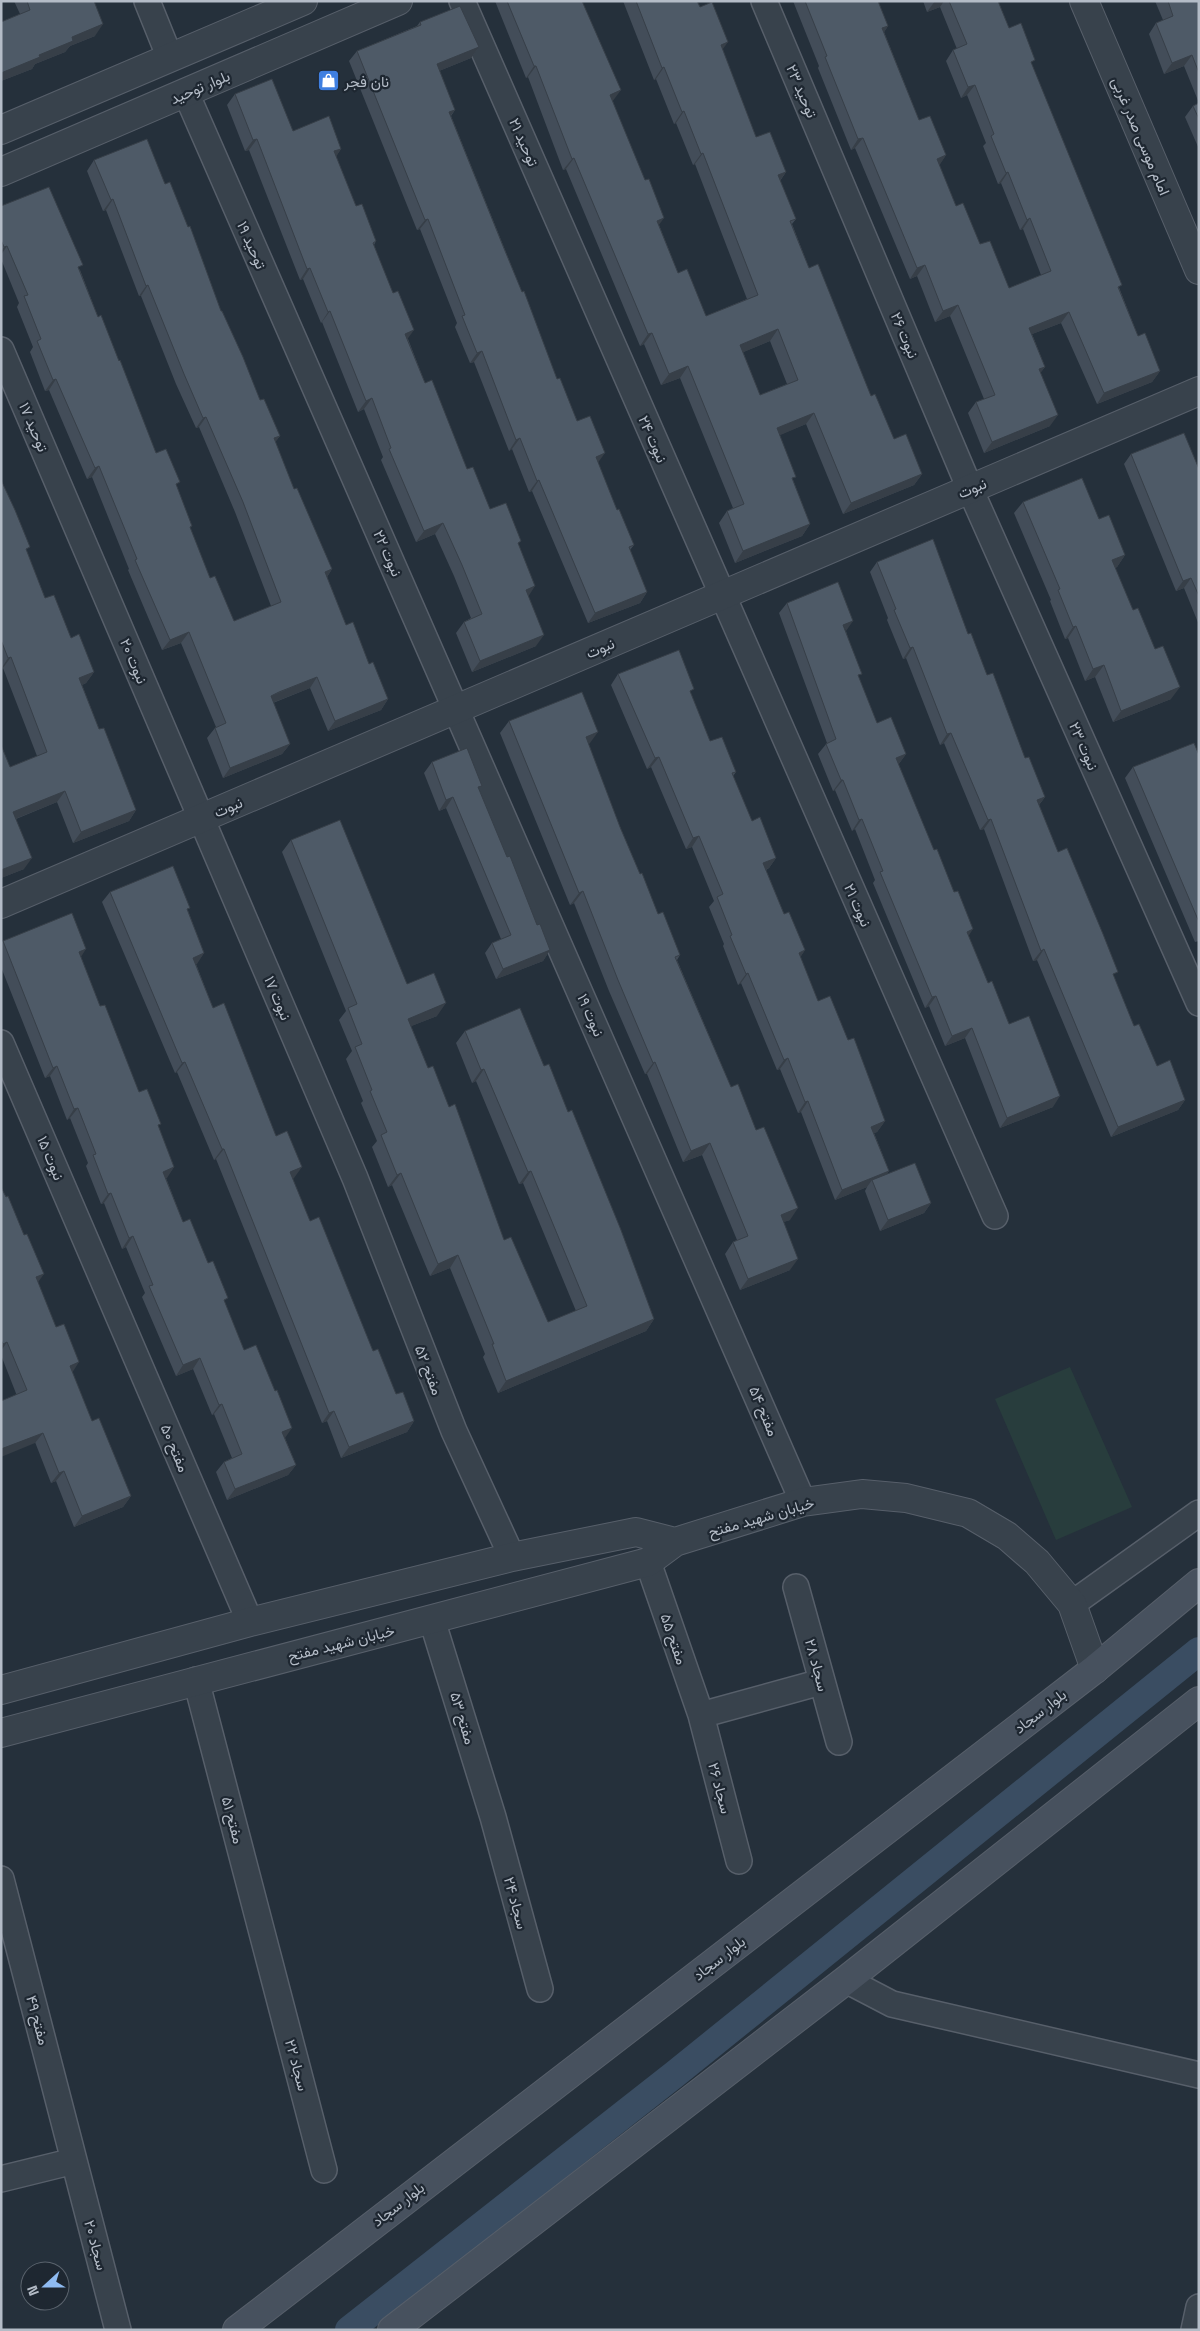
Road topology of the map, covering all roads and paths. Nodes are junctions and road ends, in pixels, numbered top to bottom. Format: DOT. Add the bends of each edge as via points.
graph roads {
  1 [pos="147,1"];
  2 [pos="302,1"];
  3 [pos="398,1"];
  4 [pos="462,1"];
  5 [pos="764,1"];
  6 [pos="1084,1"];
  7 [pos="170,58"];
  8 [pos="186,93"];
  9 [pos="1,130"];
  10 [pos="1,172"];
  11 [pos="840,181"];
  12 [pos="1199,270"];
  13 [pos="585,282"];
  14 [pos="1,350"];
  15 [pos="1199,391"];
  16 [pos="319,396"];
  17 [pos="970,489"];
  18 [pos="67,504"];
  19 [pos="722,595"];
  20 [pos="457,709"];
  21 [pos="201,818"];
  22 [pos="1,904"];
  23 [pos="1199,1003"];
  24 [pos="1,1043"];
  25 [pos="355,1178"];
  26 [pos="995,1216"];
  27 [pos="100,1273"];
  28 [pos="725,1320"];
  29 [pos="803,1502"];
  30 [pos="1199,1513"];
  31 [pos="675,1542"];
  32 [pos="512,1558"];
  33 [pos="648,1562"];
  34 [pos="1199,1583"];
  35 [pos="796,1587"];
  36 [pos="1072,1604"];
  37 [pos="432,1620"];
  38 [pos="250,1622"];
  39 [pos="1095,1669"];
  40 [pos="196,1680"];
  41 [pos="821,1682"];
  42 [pos="1,1690"];
  43 [pos="1199,1701"];
  44 [pos="701,1715"];
  45 [pos="1,1733"];
  46 [pos="839,1742"];
  47 [pos="493,1817"];
  48 [pos="739,1862"];
  49 [pos="1,1879"];
  50 [pos="270,1960"];
  51 [pos="846,1980"];
  52 [pos="540,1989"];
  53 [pos="1199,2075"];
  54 [pos="74,2161"];
  55 [pos="324,2170"];
  56 [pos="1,2179"];
  57 [pos="1199,2307"];
  58 [pos="118,2330"];
  59 [pos="238,2330"];
  60 [pos="392,2330"];
  61 [pos="1194,2330"];
  1 -- 7 [label="street"];
  2 -- 7 [label="street"];
  3 -- 8 [label="street, بلوار توحید"];
  4 -- 13 [label="street, توحید ۲۱"];
  5 -- 11 [label="street, توحید ۲۳"];
  6 -- 12 [label="street, امام موسی صدر غربی"];
  7 -- 9 [label="street"];
  8 -- 10 [label="street, بلوار توحید"];
  8 -- 16 [label="street, توحید ۱۹"];
  11 -- 17 [label="street, نبوت ۲۶"];
  13 -- 19 [label="street, نبوت ۲۴"];
  14 -- 18 [label="street, توحید ۱۷"];
  15 -- 17 [label="street, نبوت"];
  16 -- 20 [label="street, نبوت ۲۲"];
  17 -- 19 [label="street, نبوت"];
  17 -- 23 [label="street, نبوت ۲۳"];
  18 -- 21 [label="street, نبوت ۲۰"];
  19 -- 20 [label="street, نبوت"];
  19 -- 26 [label="street, نبوت ۲۱"];
  20 -- 21 [label="street, نبوت"];
  20 -- 28 [label="street, نبوت ۱۹"];
  21 -- 22 [label="street, نبوت"];
  21 -- 25 [label="street, نبوت ۱۷"];
  24 -- 27 [label="street, نبوت ۱۵"];
  25 -- 32 [label="street, مفتح ۵۲" via="454,1432"];
  27 -- 38 [label="street, مفتح ۵۰"];
  28 -- 29 [label="street, مفتح ۵۴"];
  29 -- 31 [label="street, خیابان شهید مفتح"];
  29 -- 36 [label="street, خیابان شهید مفتح" via="862,1494 906,1498 968,1513 1007,1536 1037,1562"];
  30 -- 36 [label="street"];
  31 -- 32 [label="street" via="636,1532"];
  31 -- 33 [label="street, خیابان شهید مفتح"];
  32 -- 38 [label="street"];
  33 -- 37 [label="street, خیابان شهید مفتح"];
  33 -- 44 [label="street, مفتح ۵۵"];
  34 -- 39 [label="main road, بلوار سجاد"];
  35 -- 41 [label="street, سجاد ۲۸"];
  36 -- 39 [label="street, خیابان شهید مفتح"];
  37 -- 40 [label="street, خیابان شهید مفتح"];
  37 -- 47 [label="street, مفتح ۵۳"];
  38 -- 42 [label="street"];
  39 -- 59 [label="main road, بلوار سجاد"];
  40 -- 45 [label="street, خیابان شهید مفتح"];
  40 -- 50 [label="street, مفتح ۵۱"];
  41 -- 44 [label="street"];
  41 -- 46 [label="street, سجاد ۲۸"];
  43 -- 51 [label="main road"];
  44 -- 48 [label="street, سجاد ۲۶"];
  47 -- 52 [label="street, سجاد ۲۴"];
  49 -- 54 [label="street, مفتح ۴۹"];
  50 -- 55 [label="street, سجاد ۲۲"];
  51 -- 53 [label="street" via="892,2004"];
  51 -- 60 [label="main road"];
  54 -- 56 [label="street"];
  54 -- 58 [label="street, سجاد ۲۰"];
  57 -- 61 [label="street"];
}
